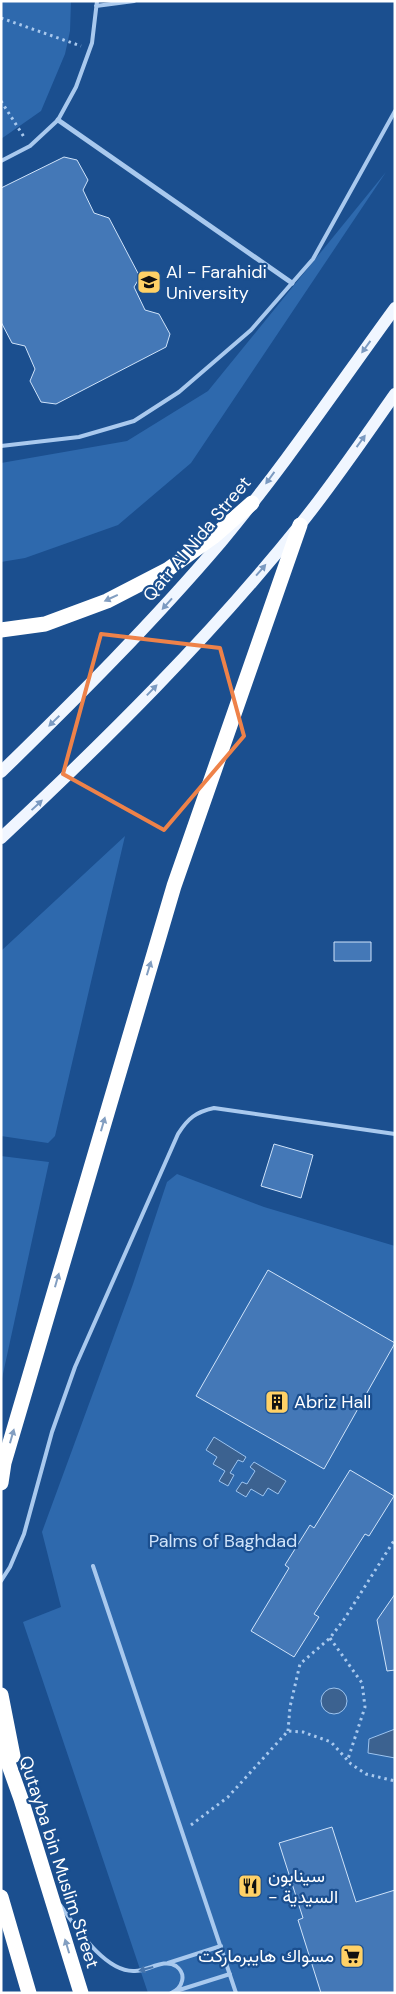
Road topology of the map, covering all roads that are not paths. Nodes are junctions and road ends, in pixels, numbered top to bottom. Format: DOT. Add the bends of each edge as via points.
graph roads {
  1 [pos="134,1"];
  2 [pos="96,4"];
  3 [pos="395,111"];
  4 [pos="58,120"];
  5 [pos="1,161"];
  6 [pos="292,283"];
  7 [pos="395,308"];
  8 [pos="395,394"];
  9 [pos="1,446"];
  10 [pos="252,503"];
  11 [pos="300,525"];
  12 [pos="1,630"];
  13 [pos="1,772"];
  14 [pos="1,838"];
  15 [pos="395,1134"];
  16 [pos="1,1483"];
  17 [pos="93,1566"];
  18 [pos="1,1581"];
  19 [pos="1,1695"];
  20 [pos="1,1743"];
  21 [pos="22,1799"];
  22 [pos="50,1890"];
  23 [pos="1,1897"];
  24 [pos="221,1946"];
  25 [pos="167,1963"];
  26 [pos="230,1974"];
  27 [pos="173,1992"];
  28 [pos="29,1993"];
  29 [pos="81,1993"];
  30 [pos="236,1993"];
  1 -- 2 [label="lane"];
  2 -- 4 [label="lane" via="90,49 76,87"];
  3 -- 6 [label="lane" via="313,259"];
  4 -- 5 [label="lane" via="30,146"];
  4 -- 6 [label="street"];
  6 -- 9 [label="lane" via="251,330 179,392 134,421 79,437"];
  7 -- 10 [label="main road, Qatr Al Nida Street, one-way"];
  11 -- 8 [label="main road, one-way"];
  10 -- 12 [label="highway, one-way" via="212,537 158,575 107,601 45,624"];
  10 -- 13 [label="main road, Qatr Al Nida Street, one-way" via="142,631"];
  14 -- 11 [label="main road, one-way" via="152,690"];
  16 -- 11 [label="highway, one-way" via="4,1463 174,886"];
  15 -- 18 [label="lane" via="222,1108 199,1111 186,1120 75,1367 52,1432 24,1534"];
  17 -- 24 [label="lane"];
  19 -- 21 [label="highway"];
  20 -- 21 [label="highway, Qutayba bin Muslim Street"];
  21 -- 22 [label="highway, Qutayba bin Muslim Street"];
  25 -- 22 [label="lane, one-way" via="136,1972 123,1970 106,1960 80,1934"];
  29 -- 22 [label="highway, Qutayba bin Muslim Street, one-way"];
  23 -- 28 [label="highway"];
  24 -- 25 [label="lane"];
  24 -- 26 [label="lane"];
  25 -- 27 [label="lane" via="175,1965 182,1974 181,1985"];
  26 -- 27 [label="lane"];
  26 -- 30 [label="lane"];
}
